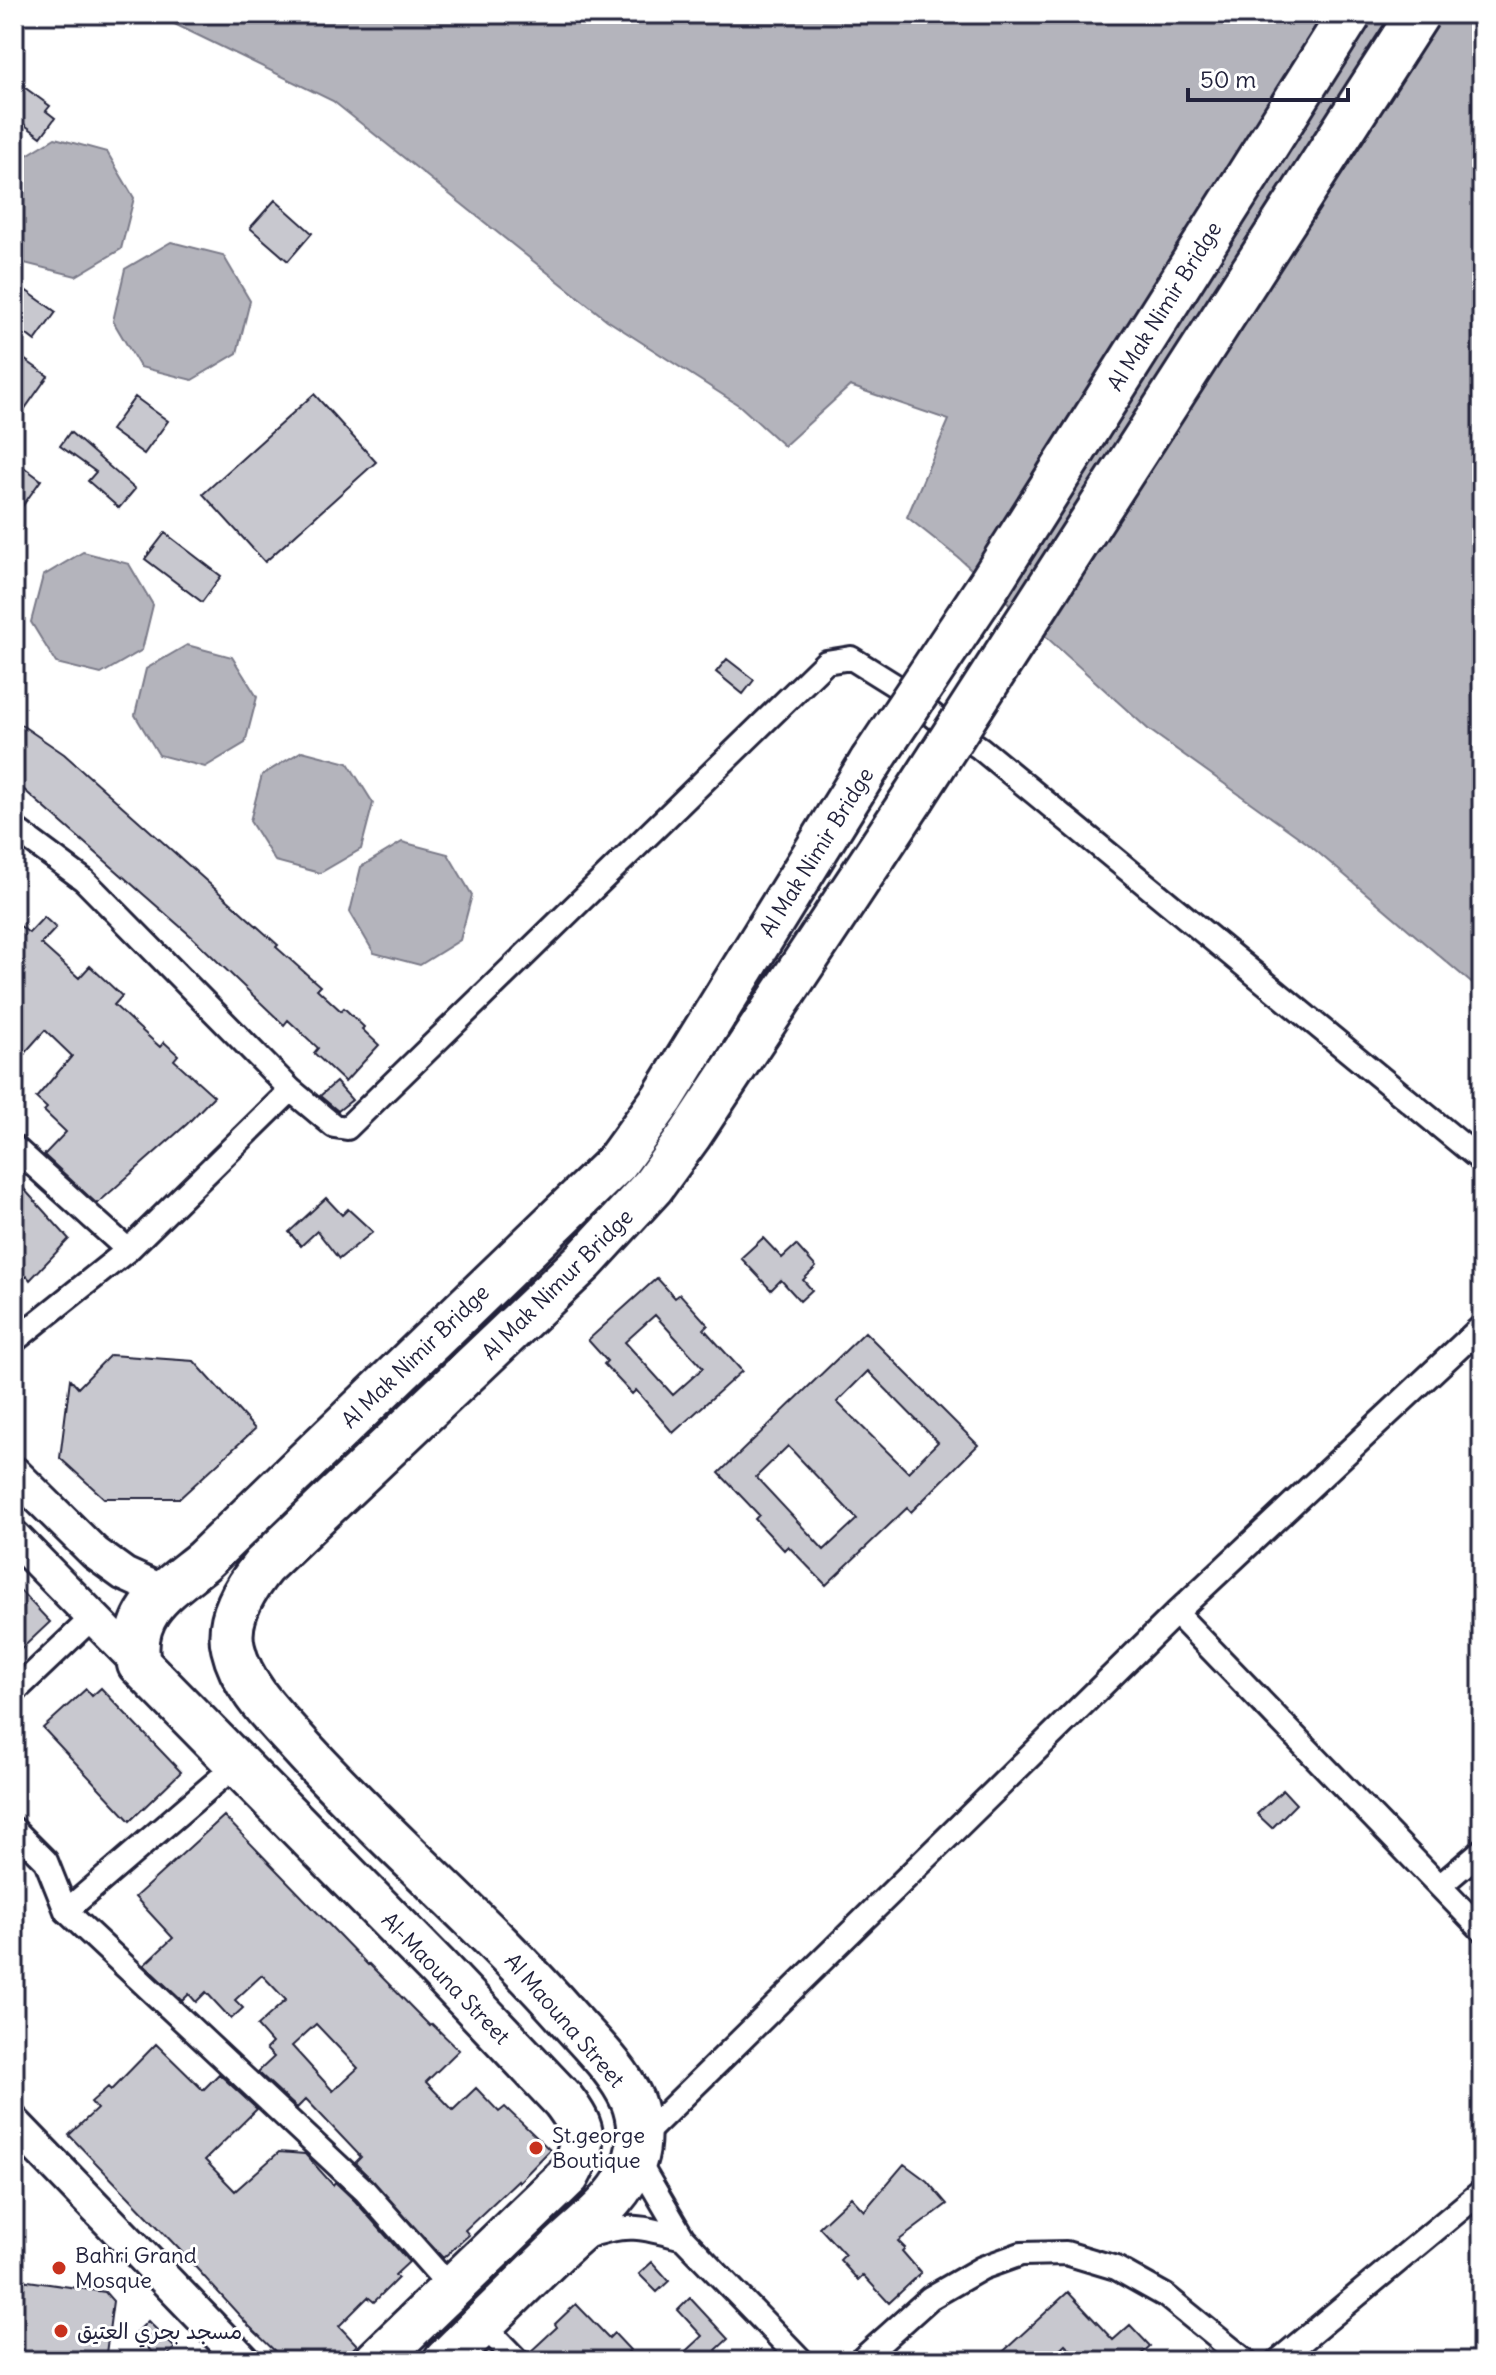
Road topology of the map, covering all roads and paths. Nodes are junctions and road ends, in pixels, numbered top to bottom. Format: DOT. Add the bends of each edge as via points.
graph roads {
  1 [pos="1350,14"];
  2 [pos="1418,14"];
  3 [pos="14,828"];
  4 [pos="291,1090"];
  5 [pos="14,1147"];
  6 [pos="1482,1161"];
  7 [pos="128,1250"];
  8 [pos="1482,1326"];
  9 [pos="14,1341"];
  10 [pos="14,1473"];
  11 [pos="14,1537"];
  12 [pos="164,1592"];
  13 [pos="1176,1613"];
  14 [pos="92,1618"];
  15 [pos="139,1664"];
  16 [pos="240,1671"];
  17 [pos="14,1692"];
  18 [pos="183,1711"];
  19 [pos="291,1735"];
  20 [pos="237,1764"];
  21 [pos="14,1829"];
  22 [pos="1482,1850"];
  23 [pos="1441,1885"];
  24 [pos="66,1911"];
  25 [pos="1482,1930"];
  26 [pos="14,2123"];
  27 [pos="636,2150"];
  28 [pos="1482,2191"];
  29 [pos="683,2238"];
  30 [pos="563,2245"];
  31 [pos="451,2288"];
  32 [pos="482,2324"];
  33 [pos="1294,2356"];
  34 [pos="244,2361"];
  35 [pos="376,2361"];
  36 [pos="445,2361"];
  37 [pos="518,2361"];
  38 [pos="802,2361"];
  39 [pos="860,2361"];
  40 [pos="1246,2361"];
  1 -- 12 [label="highway, Al Mak Nimir Bridge, bridge" via="871,762 663,1098 616,1163 203,1561"];
  2 -- 16 [label="highway, Al Mak Nimur Bridge, bridge" via="690,1135 643,1197 548,1297 253,1578 243,1592 231,1635"];
  3 -- 4 [label="street" via="84,880"];
  4 -- 6 [label="street" via="334,1126 347,1128 826,662 851,658 980,748"];
  4 -- 7 [label="street"];
  5 -- 7 [label="street"];
  7 -- 9 [label="street"];
  8 -- 13 [label="street"];
  10 -- 12 [label="street" via="101,1558"];
  11 -- 14 [label="street"];
  12 -- 15 [label="highway" via="140,1625 135,1645"];
  13 -- 23 [label="street"];
  13 -- 27 [label="street"];
  14 -- 15 [label="street"];
  14 -- 17 [label="street"];
  15 -- 18 [label="highway, Al-Maouna Street"];
  16 -- 18 [label="highway" via="236,1690 222,1706 203,1713"];
  16 -- 19 [label="highway, Al Mak Nimur Bridge"];
  18 -- 20 [label="highway, Al-Maouna Street"];
  19 -- 27 [label="highway, Al Maouna Street" via="553,2001 617,2074 638,2121"];
  20 -- 24 [label="street"];
  20 -- 31 [label="highway, Al-Maouna Street" via="578,2120 581,2150 568,2176"];
  21 -- 24 [label="street" via="46,1861"];
  22 -- 23 [label="street"];
  23 -- 25 [label="street"];
  24 -- 31 [label="street" via="365,2191"];
  26 -- 34 [label="street"];
  27 -- 29 [label="street"];
  27 -- 30 [label="highway" via="622,2187"];
  28 -- 33 [label="street"];
  29 -- 30 [label="street" via="646,2228 614,2227"];
  29 -- 38 [label="street"];
  30 -- 32 [label="highway"];
  31 -- 35 [label="highway, Al-Maouna Street"];
  32 -- 36 [label="highway"];
  32 -- 37 [label="street"];
  39 -- 40 [label="street" via="930,2298 982,2268 1021,2254 1066,2253 1116,2268 1166,2296"];
}
